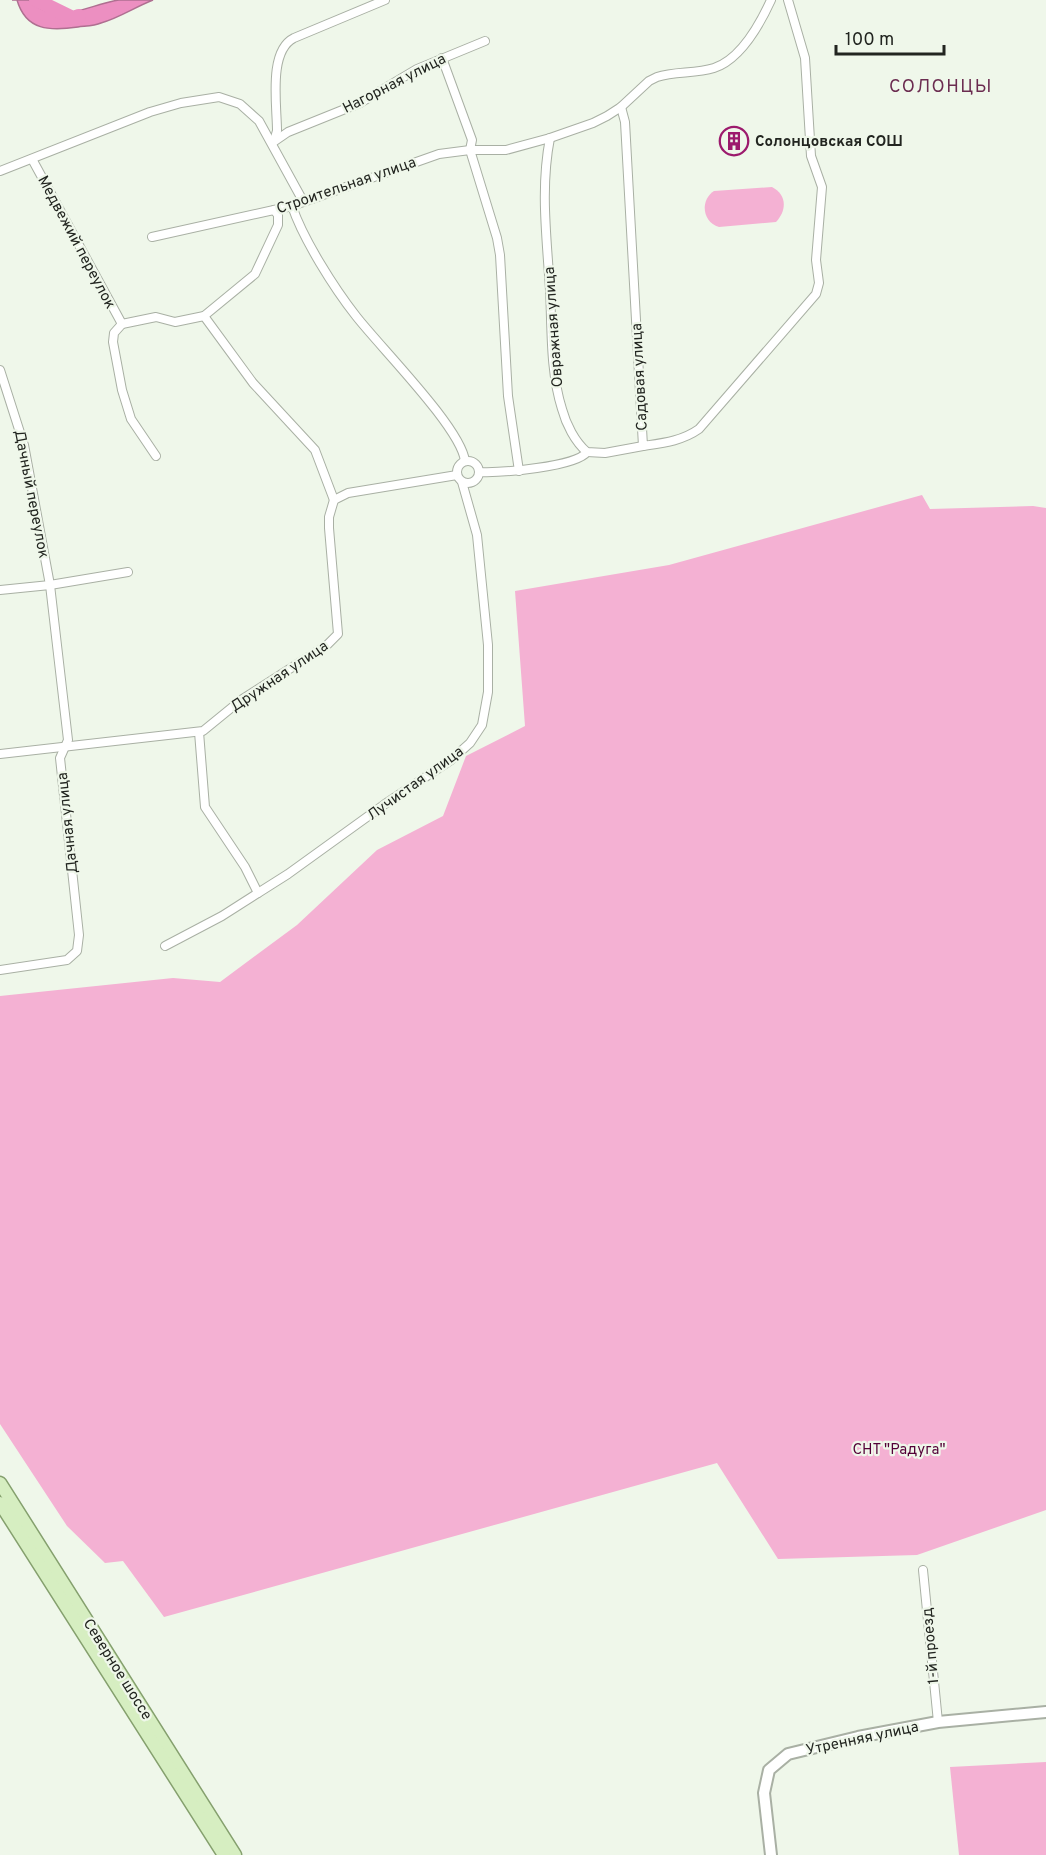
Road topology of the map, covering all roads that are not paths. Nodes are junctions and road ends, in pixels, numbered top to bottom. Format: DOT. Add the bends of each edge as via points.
graph roads {
  1 [pos="385,0"];
  2 [pos="771,0"];
  3 [pos="788,0"];
  4 [pos="485,41"];
  5 [pos="442,58"];
  6 [pos="621,107"];
  7 [pos="550,138"];
  8 [pos="272,143"];
  9 [pos="470,150"];
  10 [pos="32,159"];
  11 [pos="0,171"];
  12 [pos="303,201"];
  13 [pos="292,206"];
  14 [pos="274,210"];
  15 [pos="152,237"];
  16 [pos="204,315"];
  17 [pos="122,324"];
  18 [pos="0,370"];
  19 [pos="643,446"];
  20 [pos="587,452"];
  21 [pos="156,456"];
  22 [pos="465,461"];
  23 [pos="519,471"];
  24 [pos="479,472"];
  25 [pos="460,479"];
  26 [pos="334,500"];
  27 [pos="128,572"];
  28 [pos="50,585"];
  29 [pos="0,590"];
  30 [pos="199,732"];
  31 [pos="67,746"];
  32 [pos="0,754"];
  33 [pos="258,893"];
  34 [pos="165,946"];
  35 [pos="0,970"];
  36 [pos="0,1483"];
  37 [pos="0,1503"];
  38 [pos="923,1570"];
  39 [pos="1046,1713"];
  40 [pos="938,1722"];
  41 [pos="224,1855"];
  42 [pos="235,1855"];
  43 [pos="771,1855"];
  1 -- 8 [label="street" via="285,44 278,61 277,130"];
  2 -- 6 [label="street, Строительная улица" via="732,57 715,67 657,77"];
  3 -- 19 [label="street, Садовая улица" via="805,58 810,147 822,187 816,294 699,429 678,440"];
  4 -- 5 [label="street, Нагорная улица"];
  5 -- 8 [label="street, Нагорная улица" via="360,103 288,132"];
  5 -- 9 [label="street" via="472,140"];
  6 -- 7 [label="street, Строительная улица" via="593,123"];
  6 -- 19 [label="street, Садовая улица" via="626,122"];
  7 -- 9 [label="street, Строительная улица" via="506,150"];
  7 -- 20 [label="street, Овражная улица" via="544,196 554,375 568,425"];
  8 -- 10 [label="street" via="249,111 233,100 219,97 150,112"];
  8 -- 12 [label="street"];
  9 -- 12 [label="street, Строительная улица" via="439,153"];
  9 -- 23 [label="street" via="500,255 508,396"];
  10 -- 11 [label="street"];
  10 -- 17 [label="street, Медвежий переулок"];
  12 -- 13 [label="street, Строительная улица"];
  13 -- 14 [label="street, Строительная улица"];
  13 -- 22 [label="street" via="317,257 355,315 447,425"];
  14 -- 15 [label="street, Строительная улица"];
  14 -- 16 [label="street" via="278,225 255,274"];
  16 -- 17 [label="street" via="176,322 156,317"];
  16 -- 26 [label="street" via="253,383 315,450"];
  17 -- 21 [label="street, Медвежий переулок" via="114,333 113,342 122,390 131,418"];
  18 -- 28 [label="street, Дачный переулок" via="24,445"];
  19 -- 20 [label="street"];
  20 -- 23 [label="street" via="577,460"];
  22 -- 24 [label="street" via="476,464"];
  22 -- 25 [label="street" via="458,467"];
  23 -- 24 [label="street"];
  24 -- 25 [label="street" via="472,483"];
  25 -- 26 [label="street" via="348,492"];
  25 -- 33 [label="street, Лучистая улица" via="477,535 488,645 488,692 482,725 451,760"];
  26 -- 30 [label="street, Дружная улица" via="328,517 338,634"];
  27 -- 28 [label="street"];
  28 -- 29 [label="street"];
  28 -- 31 [label="street, Дачная улица"];
  30 -- 31 [label="street, Дружная улица"];
  30 -- 33 [label="street" via="205,807"];
  31 -- 32 [label="street, Дружная улица"];
  31 -- 35 [label="street, Дачная улица" via="60,758 79,944 67,960"];
  33 -- 34 [label="street, Лучистая улица"];
  36 -- 42 [label="main road, Северное шоссе"];
  37 -- 41 [label="main road, Северное шоссе"];
  38 -- 40 [label="street, 1-й проезд"];
  39 -- 40 [label="street, Утренняя улица"];
  40 -- 43 [label="street, Утренняя улица" via="795,1752 774,1765 764,1792"];
}
